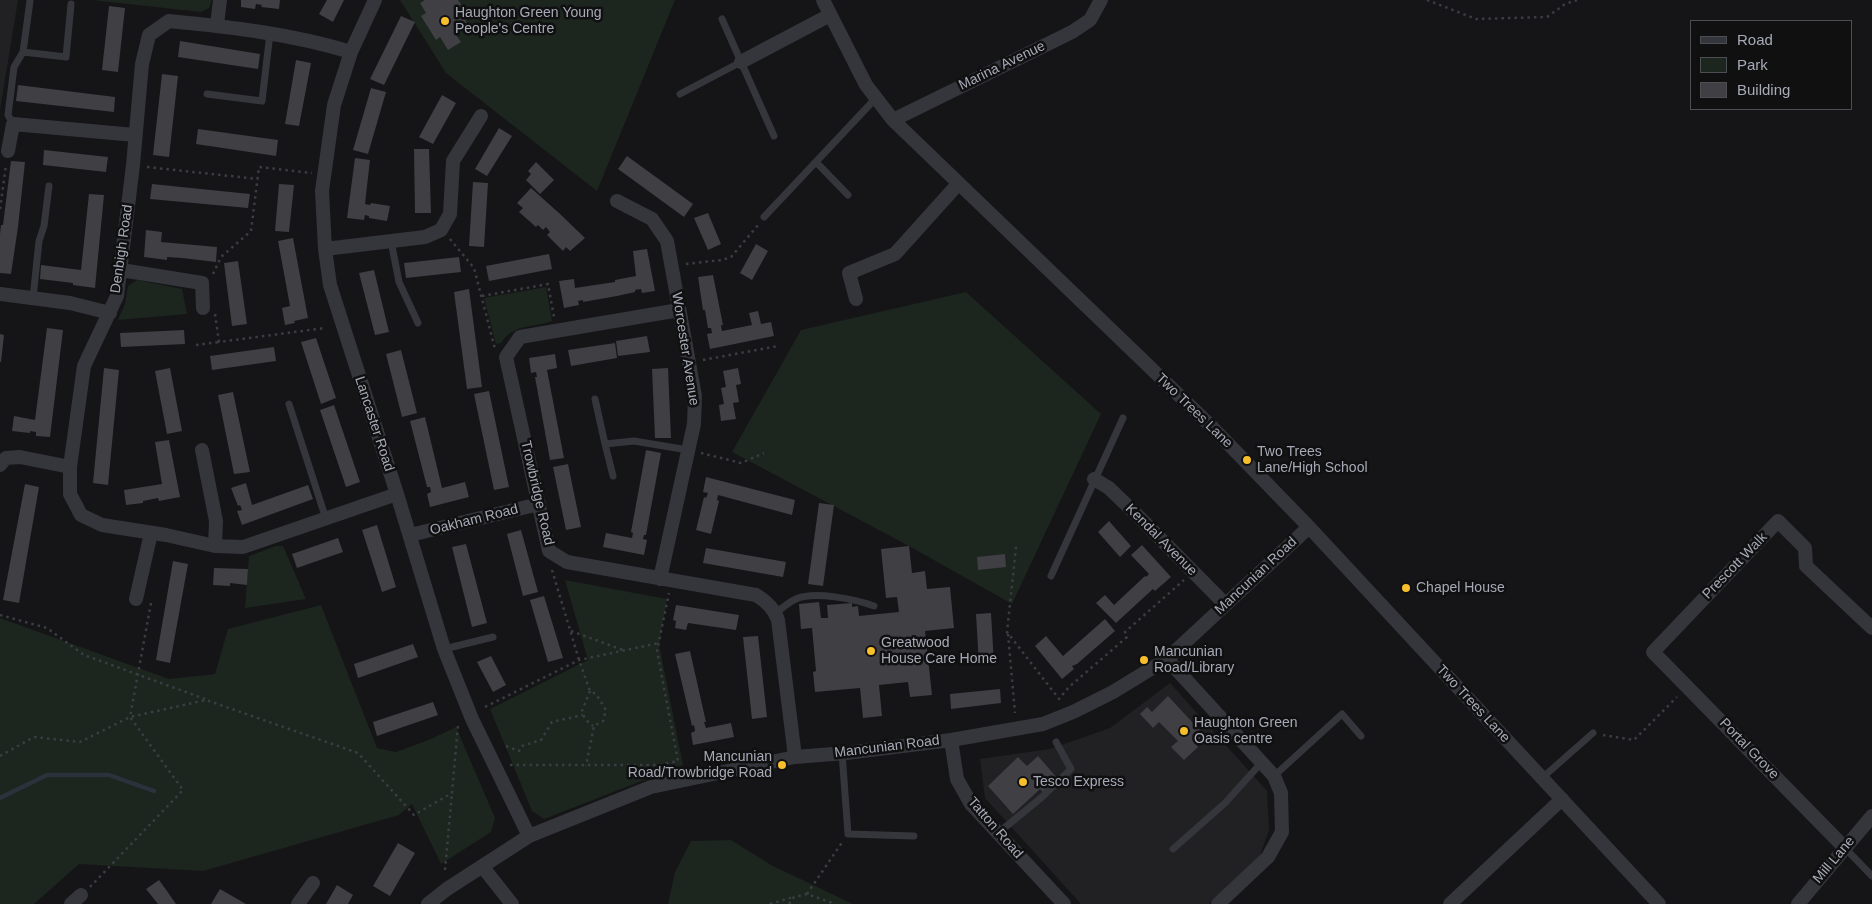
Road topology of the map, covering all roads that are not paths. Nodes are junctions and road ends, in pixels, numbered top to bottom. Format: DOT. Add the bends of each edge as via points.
graph roads {
  1 [pos="220,0"];
  2 [pos="375,0"];
  3 [pos="823,0"];
  4 [pos="1101,0"];
  5 [pos="30,1"];
  6 [pos="71,4"];
  7 [pos="830,16"];
  8 [pos="722,19"];
  9 [pos="217,25"];
  10 [pos="270,33"];
  11 [pos="22,52"];
  12 [pos="351,52"];
  13 [pos="741,62"];
  14 [pos="207,94"];
  15 [pos="680,94"];
  16 [pos="876,98"];
  17 [pos="481,116"];
  18 [pos="893,120"];
  19 [pos="13,124"];
  20 [pos="135,135"];
  21 [pos="774,136"];
  22 [pos="8,151"];
  23 [pos="816,162"];
  24 [pos="958,184"];
  25 [pos="49,186"];
  26 [pos="848,195"];
  27 [pos="617,201"];
  28 [pos="764,217"];
  29 [pos="391,242"];
  30 [pos="325,249"];
  31 [pos="121,270"];
  32 [pos="0,294"];
  33 [pos="32,298"];
  34 [pos="856,299"];
  35 [pos="203,308"];
  36 [pos="679,310"];
  37 [pos="110,314"];
  38 [pos="418,323"];
  39 [pos="594,399"];
  40 [pos="289,404"];
  41 [pos="1123,418"];
  42 [pos="605,444"];
  43 [pos="202,450"];
  44 [pos="693,451"];
  45 [pos="0,465"];
  46 [pos="70,467"];
  47 [pos="614,476"];
  48 [pos="1094,478"];
  49 [pos="397,494"];
  50 [pos="539,504"];
  51 [pos="326,519"];
  52 [pos="1309,527"];
  53 [pos="152,532"];
  54 [pos="410,535"];
  55 [pos="215,546"];
  56 [pos="1051,576"];
  57 [pos="660,579"];
  58 [pos="136,599"];
  59 [pos="1225,604"];
  60 [pos="874,606"];
  61 [pos="776,613"];
  62 [pos="1872,628"];
  63 [pos="493,637"];
  64 [pos="444,649"];
  65 [pos="1653,652"];
  66 [pos="1167,659"];
  67 [pos="1593,733"];
  68 [pos="1361,736"];
  69 [pos="950,740"];
  70 [pos="1056,742"];
  71 [pos="842,753"];
  72 [pos="795,757"];
  73 [pos="1262,762"];
  74 [pos="1274,776"];
  75 [pos="1542,778"];
  76 [pos="1562,799"];
  77 [pos="1872,816"];
  78 [pos="998,833"];
  79 [pos="529,836"];
  80 [pos="914,836"];
  81 [pos="1844,847"];
  82 [pos="1173,849"];
  83 [pos="482,866"];
  84 [pos="1872,876"];
  85 [pos="313,883"];
  86 [pos="1458,901"];
  87 [pos="298,904"];
  88 [pos="428,904"];
  89 [pos="512,904"];
  90 [pos="1064,904"];
  91 [pos="1218,904"];
  92 [pos="1659,904"];
  93 [pos="1798,904"];
  1 -- 9 [label="street"];
  2 -- 12 [label="street, Lancaster Road"];
  3 -- 7 [label="street, Two Trees Lane"];
  4 -- 18 [label="street, Marina Avenue" via="1090,20 1072,32"];
  5 -- 11 [label="lane"];
  6 -- 11 [label="lane" via="66,57"];
  7 -- 13 [label="street"];
  7 -- 16 [label="street, Two Trees Lane"];
  8 -- 13 [label="lane"];
  9 -- 10 [label="street, Denbigh Road"];
  9 -- 20 [label="street, Denbigh Road" via="169,21 148,35"];
  10 -- 12 [label="street, Denbigh Road"];
  10 -- 14 [label="lane" via="262,101"];
  11 -- 19 [label="lane" via="14,67 8,115"];
  12 -- 30 [label="street, Lancaster Road" via="334,106 322,191"];
  13 -- 15 [label="lane"];
  13 -- 21 [label="lane"];
  16 -- 18 [label="street, Two Trees Lane"];
  16 -- 23 [label="lane"];
  17 -- 29 [label="street" via="453,161 450,214 441,230 425,237"];
  18 -- 24 [label="street, Two Trees Lane"];
  19 -- 20 [label="street"];
  19 -- 22 [label="street"];
  20 -- 31 [label="street, Denbigh Road"];
  23 -- 26 [label="lane"];
  23 -- 28 [label="lane"];
  24 -- 34 [label="street" via="895,254 849,273"];
  24 -- 52 [label="street, Two Trees Lane" via="1212,427"];
  25 -- 33 [label="lane"];
  27 -- 36 [label="street, Worcester Avenue" via="652,220 667,241"];
  29 -- 30 [label="street"];
  29 -- 38 [label="lane" via="398,282"];
  30 -- 49 [label="street, Lancaster Road" via="330,285"];
  31 -- 35 [label="street" via="202,283"];
  31 -- 37 [label="street, Denbigh Road"];
  32 -- 33 [label="street"];
  33 -- 37 [label="street" via="70,303"];
  36 -- 44 [label="street, Worcester Avenue" via="695,396"];
  36 -- 50 [label="street, Trowbridge Road" via="520,337 506,357"];
  37 -- 46 [label="street, Denbigh Road" via="84,366"];
  39 -- 42 [label="lane"];
  40 -- 51 [label="lane"];
  41 -- 48 [label="lane"];
  42 -- 44 [label="lane" via="634,441"];
  42 -- 47 [label="lane"];
  43 -- 55 [label="street" via="216,521"];
  44 -- 57 [label="street, Worcester Avenue"];
  45 -- 46 [label="street" via="6,458 20,457"];
  46 -- 53 [label="street, Denbigh Road" via="70,494 81,515 102,525"];
  48 -- 56 [label="lane"];
  48 -- 59 [label="street, Kendal Avenue" via="1109,488"];
  49 -- 51 [label="street, Denbigh Road"];
  49 -- 54 [label="street, Lancaster Road"];
  50 -- 54 [label="street, Oakham Road"];
  50 -- 57 [label="street, Trowbridge Road" via="549,552 567,562"];
  51 -- 55 [label="street, Denbigh Road" via="243,547"];
  52 -- 59 [label="street, Mancunian Road"];
  52 -- 75 [label="street, Two Trees Lane"];
  53 -- 55 [label="street, Denbigh Road"];
  53 -- 58 [label="street"];
  54 -- 64 [label="street, Lancaster Road"];
  57 -- 61 [label="street, Trowbridge Road" via="756,595 767,601"];
  59 -- 66 [label="street, Mancunian Road"];
  60 -- 61 [label="lane" via="840,597 818,596 797,598"];
  61 -- 72 [label="street"];
  62 -- 65 [label="street, Prescott Walk" via="1806,566 1805,548 1778,521"];
  63 -- 64 [label="lane"];
  64 -- 79 [label="street, Lancaster Road" via="472,719"];
  65 -- 81 [label="street, Portal Grove"];
  66 -- 69 [label="street, Mancunian Road" via="1113,692 1043,724"];
  66 -- 73 [label="street"];
  67 -- 75 [label="lane"];
  68 -- 74 [label="lane" via="1342,714"];
  69 -- 71 [label="street, Mancunian Road"];
  69 -- 78 [label="street, Tatton Road" via="957,779 971,804"];
  70 -- 78 [label="lane" via="1071,769 1042,798"];
  71 -- 72 [label="street, Mancunian Road"];
  71 -- 80 [label="lane" via="848,834"];
  72 -- 79 [label="street, Mancunian Road" via="651,787"];
  73 -- 74 [label="street"];
  73 -- 82 [label="lane" via="1225,803"];
  74 -- 91 [label="street" via="1281,793 1282,832 1268,858"];
  75 -- 76 [label="street, Two Trees Lane"];
  76 -- 86 [label="street"];
  76 -- 92 [label="street, Two Trees Lane"];
  77 -- 81 [label="street, Mill Lane"];
  78 -- 90 [label="street, Tatton Road"];
  79 -- 83 [label="street, Mancunian Road"];
  81 -- 84 [label="lane"];
  81 -- 93 [label="street, Mill Lane"];
  83 -- 88 [label="street, Mancunian Road"];
  83 -- 89 [label="street"];
  85 -- 87 [label="street"];
}
